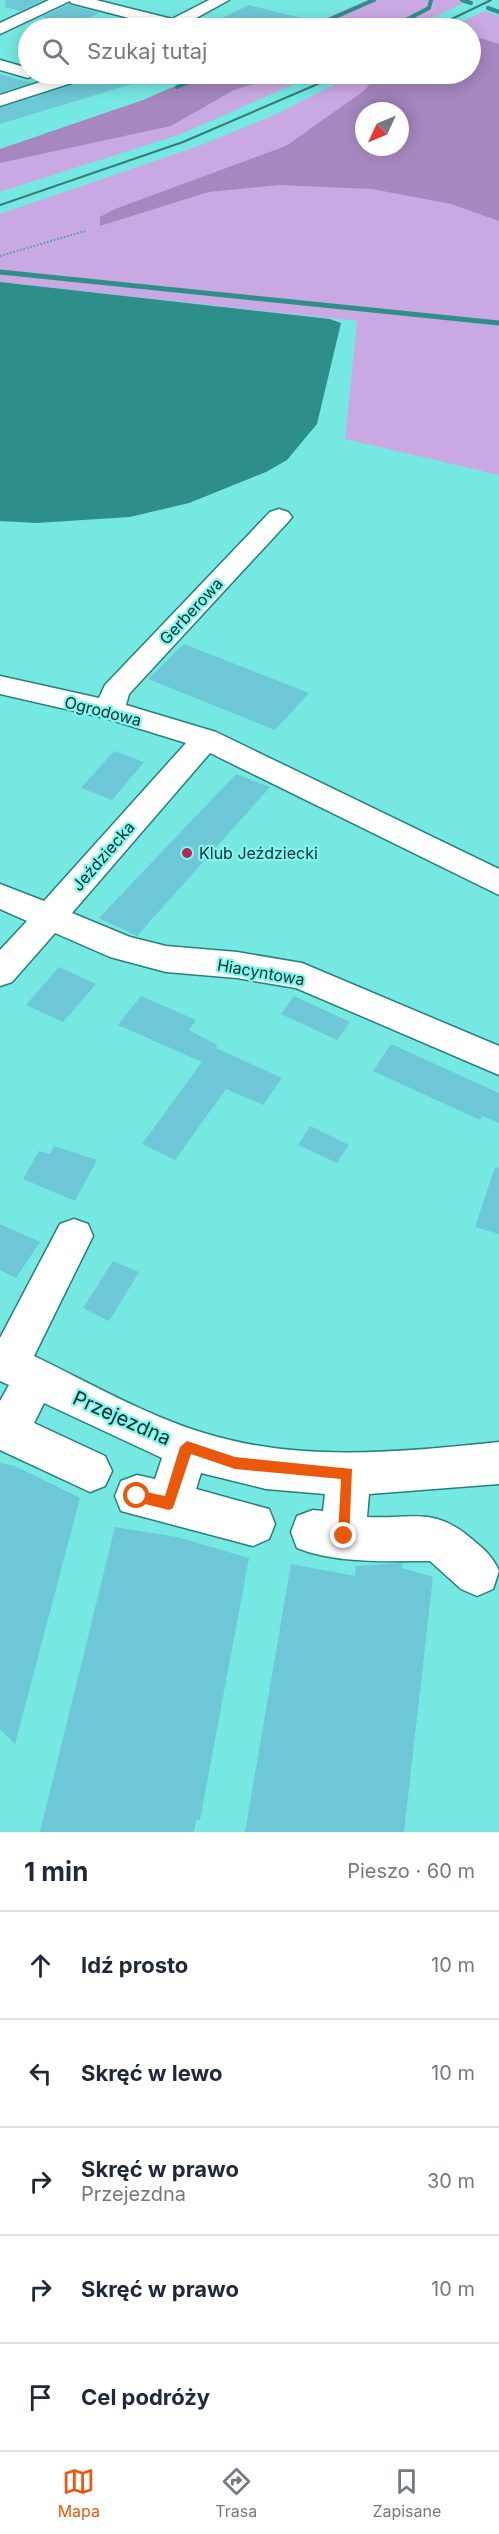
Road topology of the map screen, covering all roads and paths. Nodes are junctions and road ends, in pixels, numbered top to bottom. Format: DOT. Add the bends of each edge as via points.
graph roads {
  1 [pos="62,0"];
  2 [pos="77,0"];
  3 [pos="221,0"];
  4 [pos="24,18"];
  5 [pos="141,18"];
  6 [pos="185,18"];
  7 [pos="18,21"];
  8 [pos="0,29"];
  9 [pos="0,66"];
  10 [pos="18,71"];
  11 [pos="55,84"];
  12 [pos="0,101"];
  13 [pos="85,231"];
  14 [pos="0,256"];
  15 [pos="279,518"];
  16 [pos="0,685"];
  17 [pos="110,710"];
  18 [pos="206,739"];
  19 [pos="499,883"];
  20 [pos="0,896"];
  21 [pos="49,918"];
  22 [pos="0,973"];
  23 [pos="499,1061"];
  24 [pos="74,1236"];
  25 [pos="15,1367"];
  26 [pos="3,1429"];
  27 [pos="187,1447"];
  28 [pos="499,1463"];
  29 [pos="90,1471"];
  30 [pos="348,1473"];
  31 [pos="253,1524"];
  32 [pos="477,1573"];
  1 -- 4 [label="street"];
  2 -- 5 [label="street"];
  3 -- 6 [label="street"];
  7 -- 8 [label="street"];
  9 -- 10 [label="street"];
  11 -- 12 [label="street"];
  13 -- 14 [label="path"];
  15 -- 17 [label="street, Gerberowa" via="115,692"];
  16 -- 17 [label="street, Ogrodowa"];
  17 -- 18 [label="street, Ogrodowa"];
  18 -- 19 [label="street, Ogrodowa"];
  18 -- 21 [label="street, Jeździecka"];
  20 -- 21 [label="street, Hiacyntowa"];
  21 -- 22 [label="street, Jeździecka"];
  21 -- 23 [label="street, Hiacyntowa" via="122,948 166,959 302,976"];
  24 -- 25 [label="street"];
  25 -- 26 [label="street"];
  25 -- 27 [label="street, Przejezdna" via="111,1416"];
  26 -- 29 [label="street"];
  27 -- 30 [label="street, Przejezdna" via="235,1463"];
  27 -- 31 [label="street" via="153,1500"];
  28 -- 30 [label="street, Przejezdna"];
  30 -- 32 [label="street" via="329,1534 438,1539"];
}
